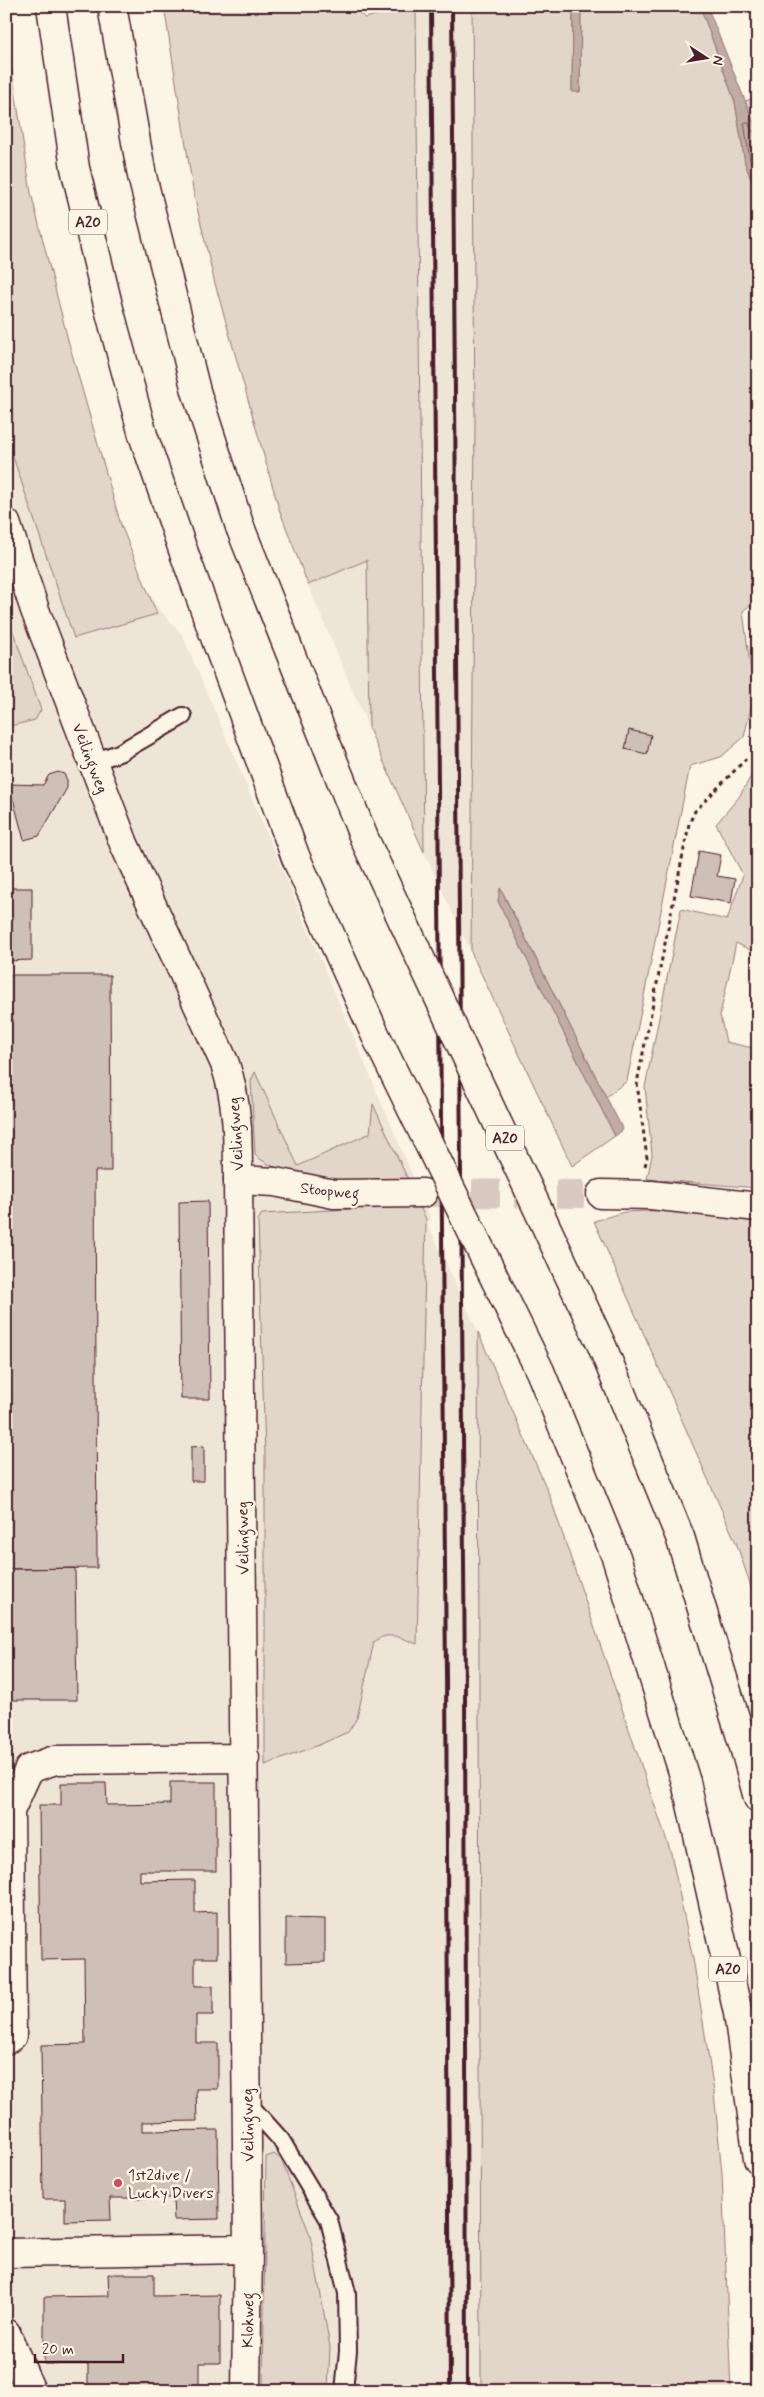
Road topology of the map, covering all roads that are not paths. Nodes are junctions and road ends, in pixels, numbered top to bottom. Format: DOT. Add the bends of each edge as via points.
graph roads {
  1 [pos="51,6"];
  2 [pos="112,6"];
  3 [pos="6,523"];
  4 [pos="183,716"];
  5 [pos="92,762"];
  6 [pos="238,1180"];
  7 [pos="423,1193"];
  8 [pos="601,1194"];
  9 [pos="758,1207"];
  10 [pos="245,1758"];
  11 [pos="758,1798"];
  12 [pos="8,1811"];
  13 [pos="6,2040"];
  14 [pos="246,2102"];
  15 [pos="758,2159"];
  16 [pos="248,2249"];
  17 [pos="6,2253"];
  18 [pos="6,2333"];
  19 [pos="31,2391"];
  20 [pos="246,2391"];
  21 [pos="344,2391"];
  1 -- 15 [label="main road, A20, bridge" via="75,168 108,305 143,435 184,554 296,858 375,1034 540,1371 613,1548 686,1782 738,2013"];
  2 -- 11 [label="main road, A20, bridge" via="142,176 196,391 240,527 364,838 602,1346 680,1537"];
  3 -- 5 [label="main road, Veilingweg"];
  4 -- 5 [label="lane" via="119,753"];
  5 -- 6 [label="main road, Veilingweg" via="124,844 231,1081 237,1116"];
  6 -- 7 [label="main road, Stoopweg" via="275,1182 334,1194"];
  6 -- 10 [label="main road, Veilingweg"];
  8 -- 9 [label="main road" via="651,1195"];
  10 -- 12 [label="main road" via="55,1760 29,1768"];
  10 -- 14 [label="main road, Veilingweg"];
  12 -- 13 [label="main road" via="12,2036"];
  14 -- 16 [label="main road, Veilingweg"];
  14 -- 21 [label="lane" via="282,2140 329,2220 347,2293 348,2351"];
  16 -- 17 [label="main road"];
  16 -- 20 [label="main road, Klokweg"];
  18 -- 19 [label="main road"];
}
